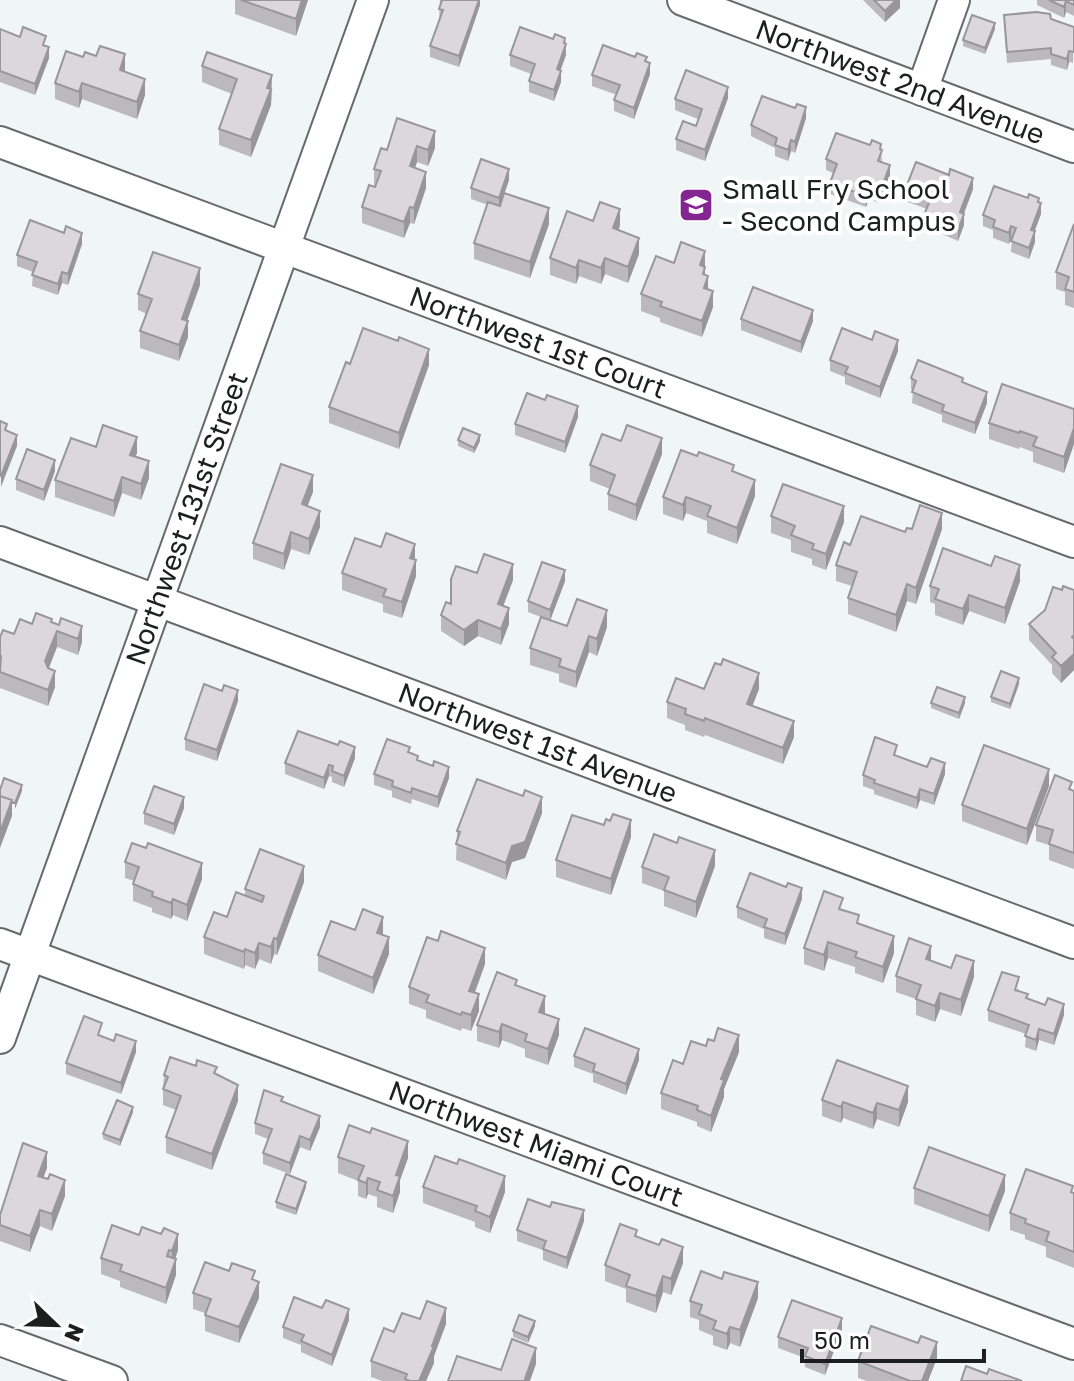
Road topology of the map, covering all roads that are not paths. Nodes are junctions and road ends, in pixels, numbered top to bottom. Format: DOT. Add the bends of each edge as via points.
graph roads {
  1 [pos="373,0"];
  2 [pos="683,0"];
  3 [pos="954,0"];
  4 [pos="755,12"];
  5 [pos="922,90"];
  6 [pos="0,142"];
  7 [pos="1074,147"];
  8 [pos="284,247"];
  9 [pos="0,542"];
  10 [pos="1074,542"];
  11 [pos="159,601"];
  12 [pos="1074,943"];
  13 [pos="0,944"];
  14 [pos="30,955"];
  15 [pos="0,1038"];
  16 [pos="0,1340"];
  17 [pos="1074,1344"];
  18 [pos="112,1381"];
  1 -- 8 [label="street, Northwest 131st Street"];
  2 -- 4 [label="street, Northwest 2nd Avenue"];
  3 -- 5 [label="street"];
  4 -- 5 [label="street, Northwest 2nd Avenue"];
  5 -- 7 [label="street, Northwest 2nd Avenue"];
  6 -- 8 [label="street, Northwest 1st Court"];
  8 -- 10 [label="street, Northwest 1st Court"];
  8 -- 11 [label="street, Northwest 131st Street"];
  9 -- 11 [label="street, Northwest 1st Avenue"];
  11 -- 12 [label="street, Northwest 1st Avenue"];
  11 -- 14 [label="street, Northwest 131st Street"];
  13 -- 14 [label="street, Northwest Miami Court"];
  14 -- 15 [label="street, Northwest 131st Street"];
  14 -- 17 [label="street, Northwest Miami Court"];
  16 -- 18 [label="street"];
}
